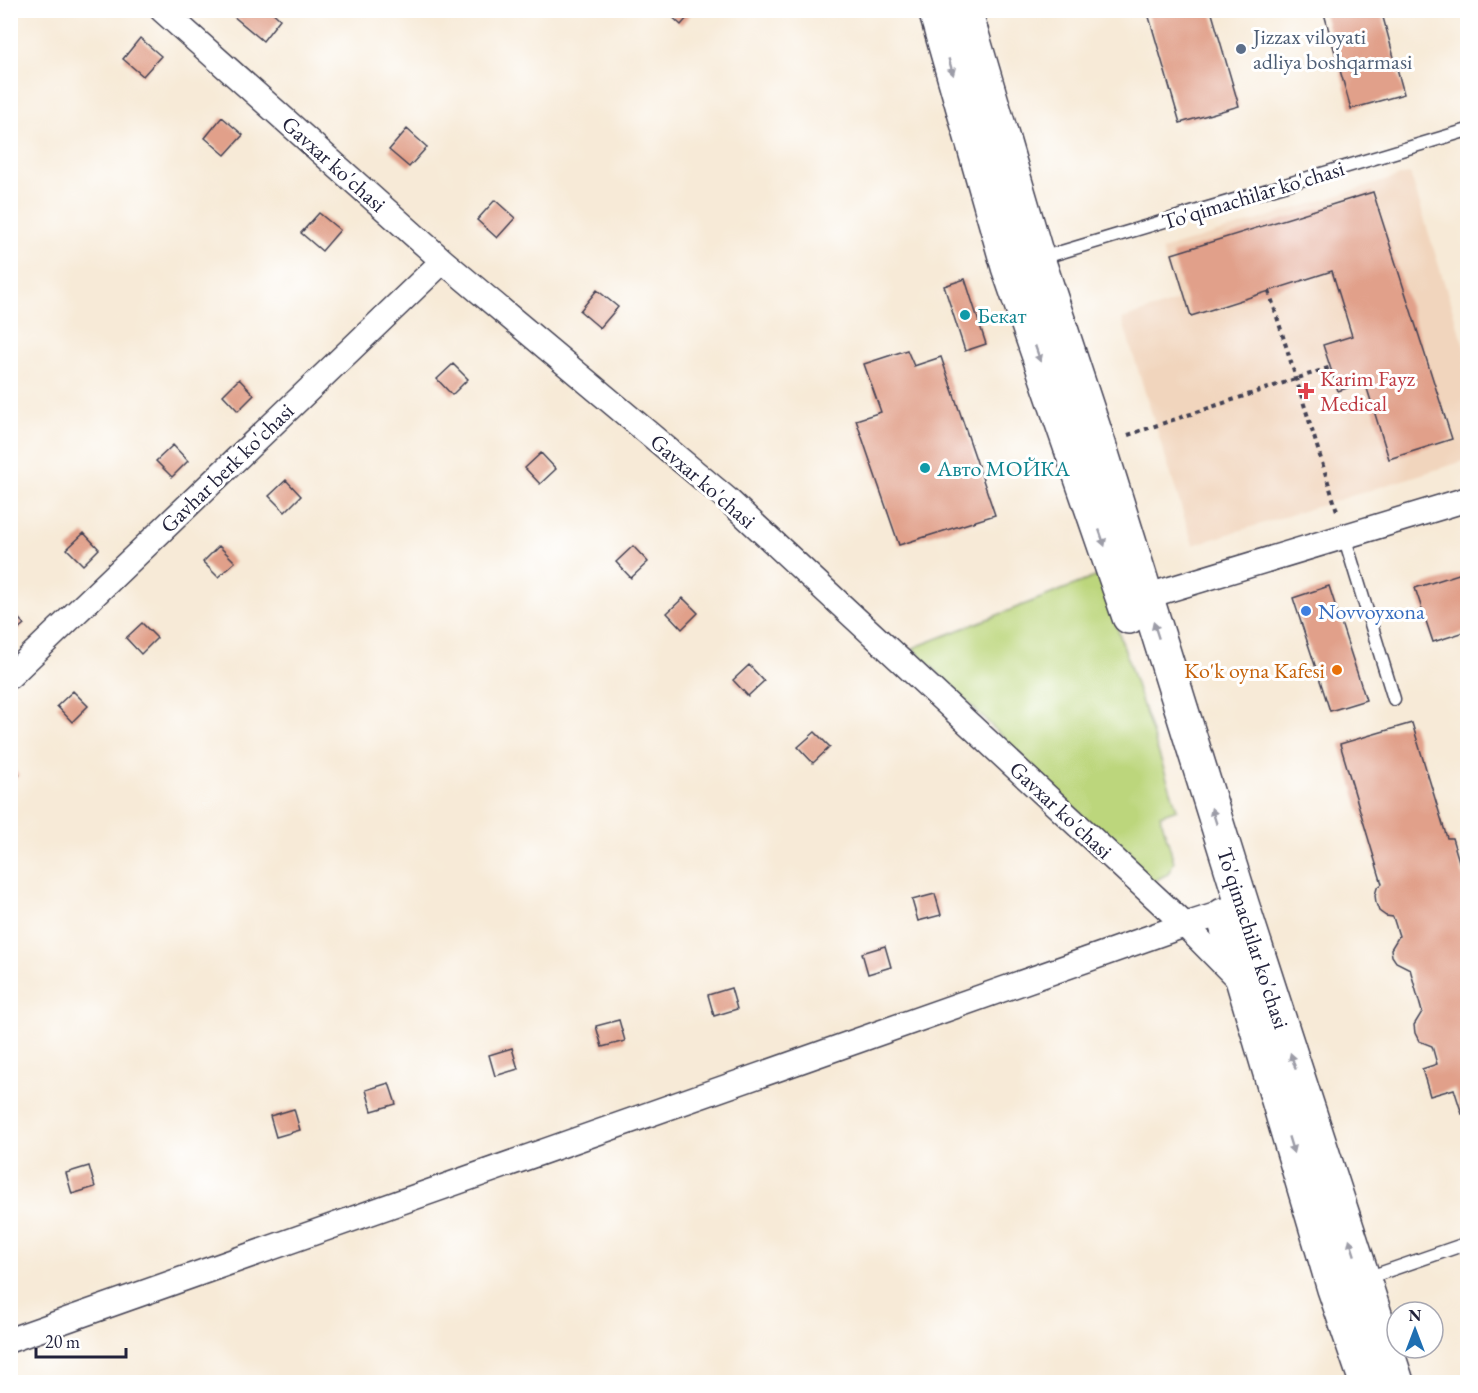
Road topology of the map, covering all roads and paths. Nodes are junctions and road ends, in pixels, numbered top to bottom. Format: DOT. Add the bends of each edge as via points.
graph roads {
  1 [pos="162,10"];
  2 [pos="935,10"];
  3 [pos="965,10"];
  4 [pos="1467,130"];
  5 [pos="443,261"];
  6 [pos="1023,263"];
  7 [pos="1269,291"];
  8 [pos="1331,368"];
  9 [pos="1296,379"];
  10 [pos="1099,444"];
  11 [pos="1467,499"];
  12 [pos="1344,536"];
  13 [pos="1135,600"];
  14 [pos="10,676"];
  15 [pos="1394,699"];
  16 [pos="1232,910"];
  17 [pos="1185,925"];
  18 [pos="1244,985"];
  19 [pos="1467,1243"];
  20 [pos="1348,1284"];
  21 [pos="10,1340"];
  22 [pos="1366,1383"];
  23 [pos="1396,1383"];
  1 -- 5 [label="street, Gavxar ko'chasi"];
  2 -- 6 [label="main road, To'qimachilar ko'chasi, one-way"];
  3 -- 6 [label="main road, To'qimachilar ko'chasi"];
  4 -- 6 [label="lane, To'qimachilar ko'chasi"];
  5 -- 14 [label="street, Gavhar berk ko'chasi"];
  5 -- 17 [label="street, Gavxar ko'chasi" via="727,499"];
  6 -- 10 [label="main road, To'qimachilar ko'chasi"];
  6 -- 13 [label="main road, To'qimachilar ko'chasi, one-way"];
  7 -- 9 [label="path"];
  8 -- 9 [label="path"];
  9 -- 10 [label="path"];
  9 -- 12 [label="path"];
  10 -- 13 [label="main road, To'qimachilar ko'chasi"];
  11 -- 12 [label="street"];
  12 -- 13 [label="street"];
  12 -- 15 [label="lane"];
  13 -- 16 [label="main road, To'qimachilar ko'chasi"];
  16 -- 17 [label="street"];
  16 -- 18 [label="main road, To'qimachilar ko'chasi"];
  20 -- 16 [label="main road, To'qimachilar ko'chasi, one-way"];
  17 -- 18 [label="street, Gavxar ko'chasi"];
  17 -- 21 [label="street"];
  18 -- 20 [label="main road, To'qimachilar ko'chasi, one-way"];
  19 -- 20 [label="lane"];
  20 -- 22 [label="main road, To'qimachilar ko'chasi"];
  20 -- 23 [label="main road, To'qimachilar ko'chasi"];
}
